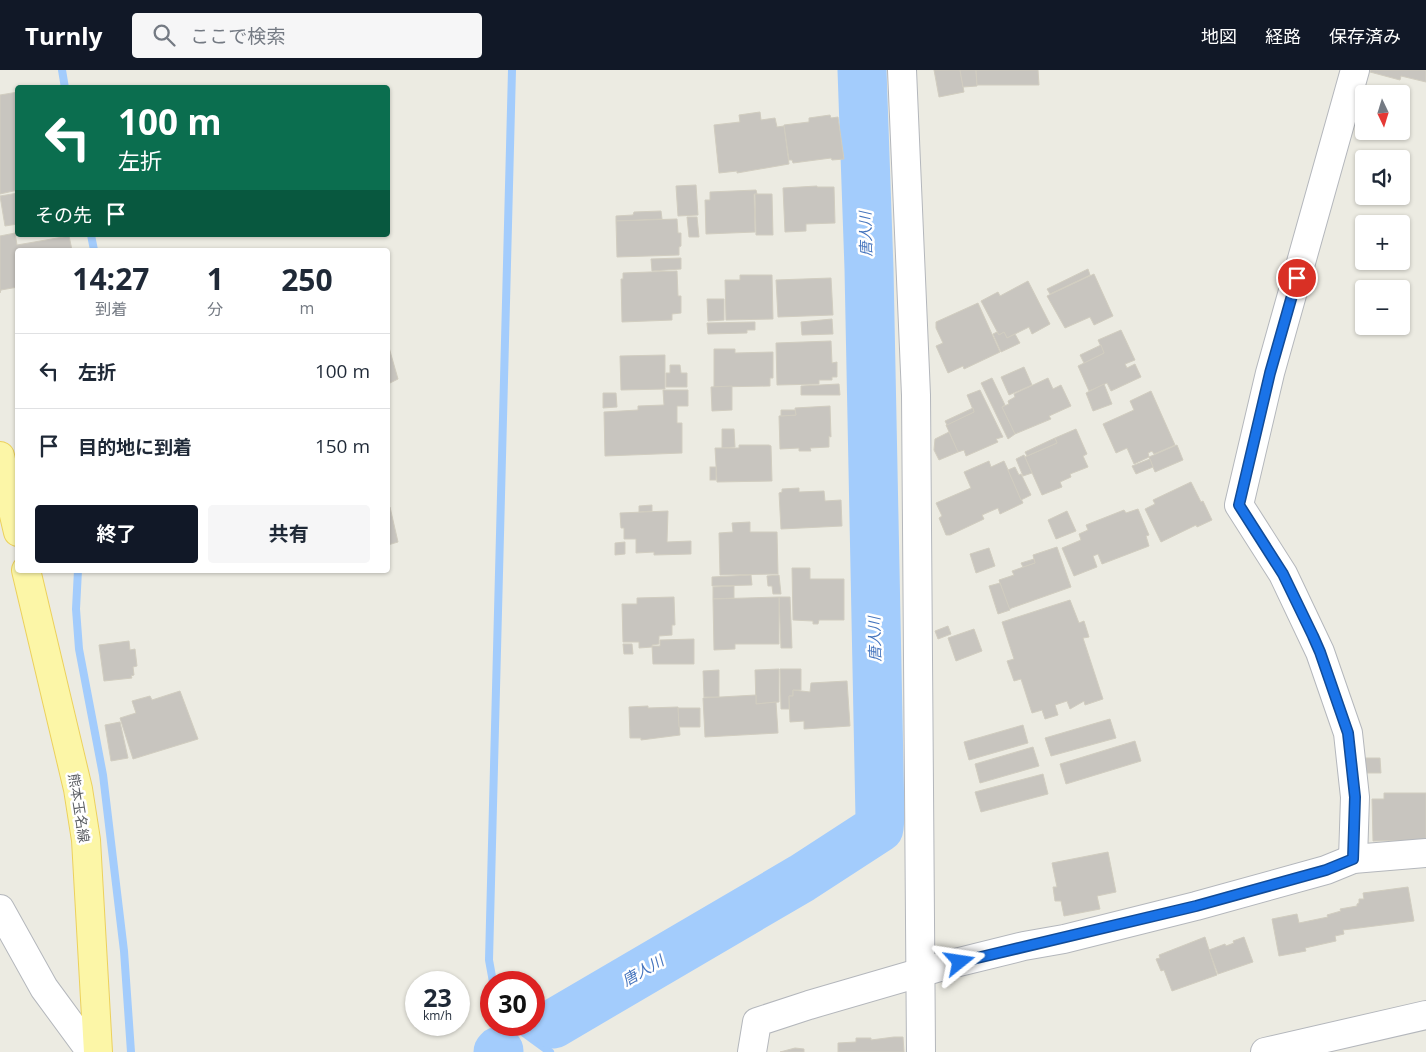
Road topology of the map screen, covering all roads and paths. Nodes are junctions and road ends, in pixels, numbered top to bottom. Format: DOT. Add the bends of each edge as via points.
graph roads {
  1 [pos="902,70"];
  2 [pos="1355,70"];
  3 [pos="0,456"];
  4 [pos="15,519"];
  5 [pos="27,573"];
  6 [pos="1426,853"];
  7 [pos="1353,859"];
  8 [pos="0,909"];
  9 [pos="921,973"];
  10 [pos="1426,1015"];
  11 [pos="91,1052"];
  12 [pos="98,1052"];
  13 [pos="752,1052"];
  14 [pos="921,1052"];
  15 [pos="1265,1052"];
  1 -- 9 [label="street" via="916,395"];
  2 -- 7 [label="street" via="1270,373 1239,505 1283,574 1320,652 1348,733 1355,797"];
  3 -- 4 [label="main road"];
  5 -- 12 [label="main road, 熊本玉名線" via="78,789 84,832"];
  6 -- 7 [label="street"];
  7 -- 9 [label="street" via="1326,870 1196,906"];
  8 -- 11 [label="street" via="44,988"];
  9 -- 13 [label="street" via="757,1022"];
  9 -- 14 [label="street"];
  10 -- 15 [label="street"];
}
